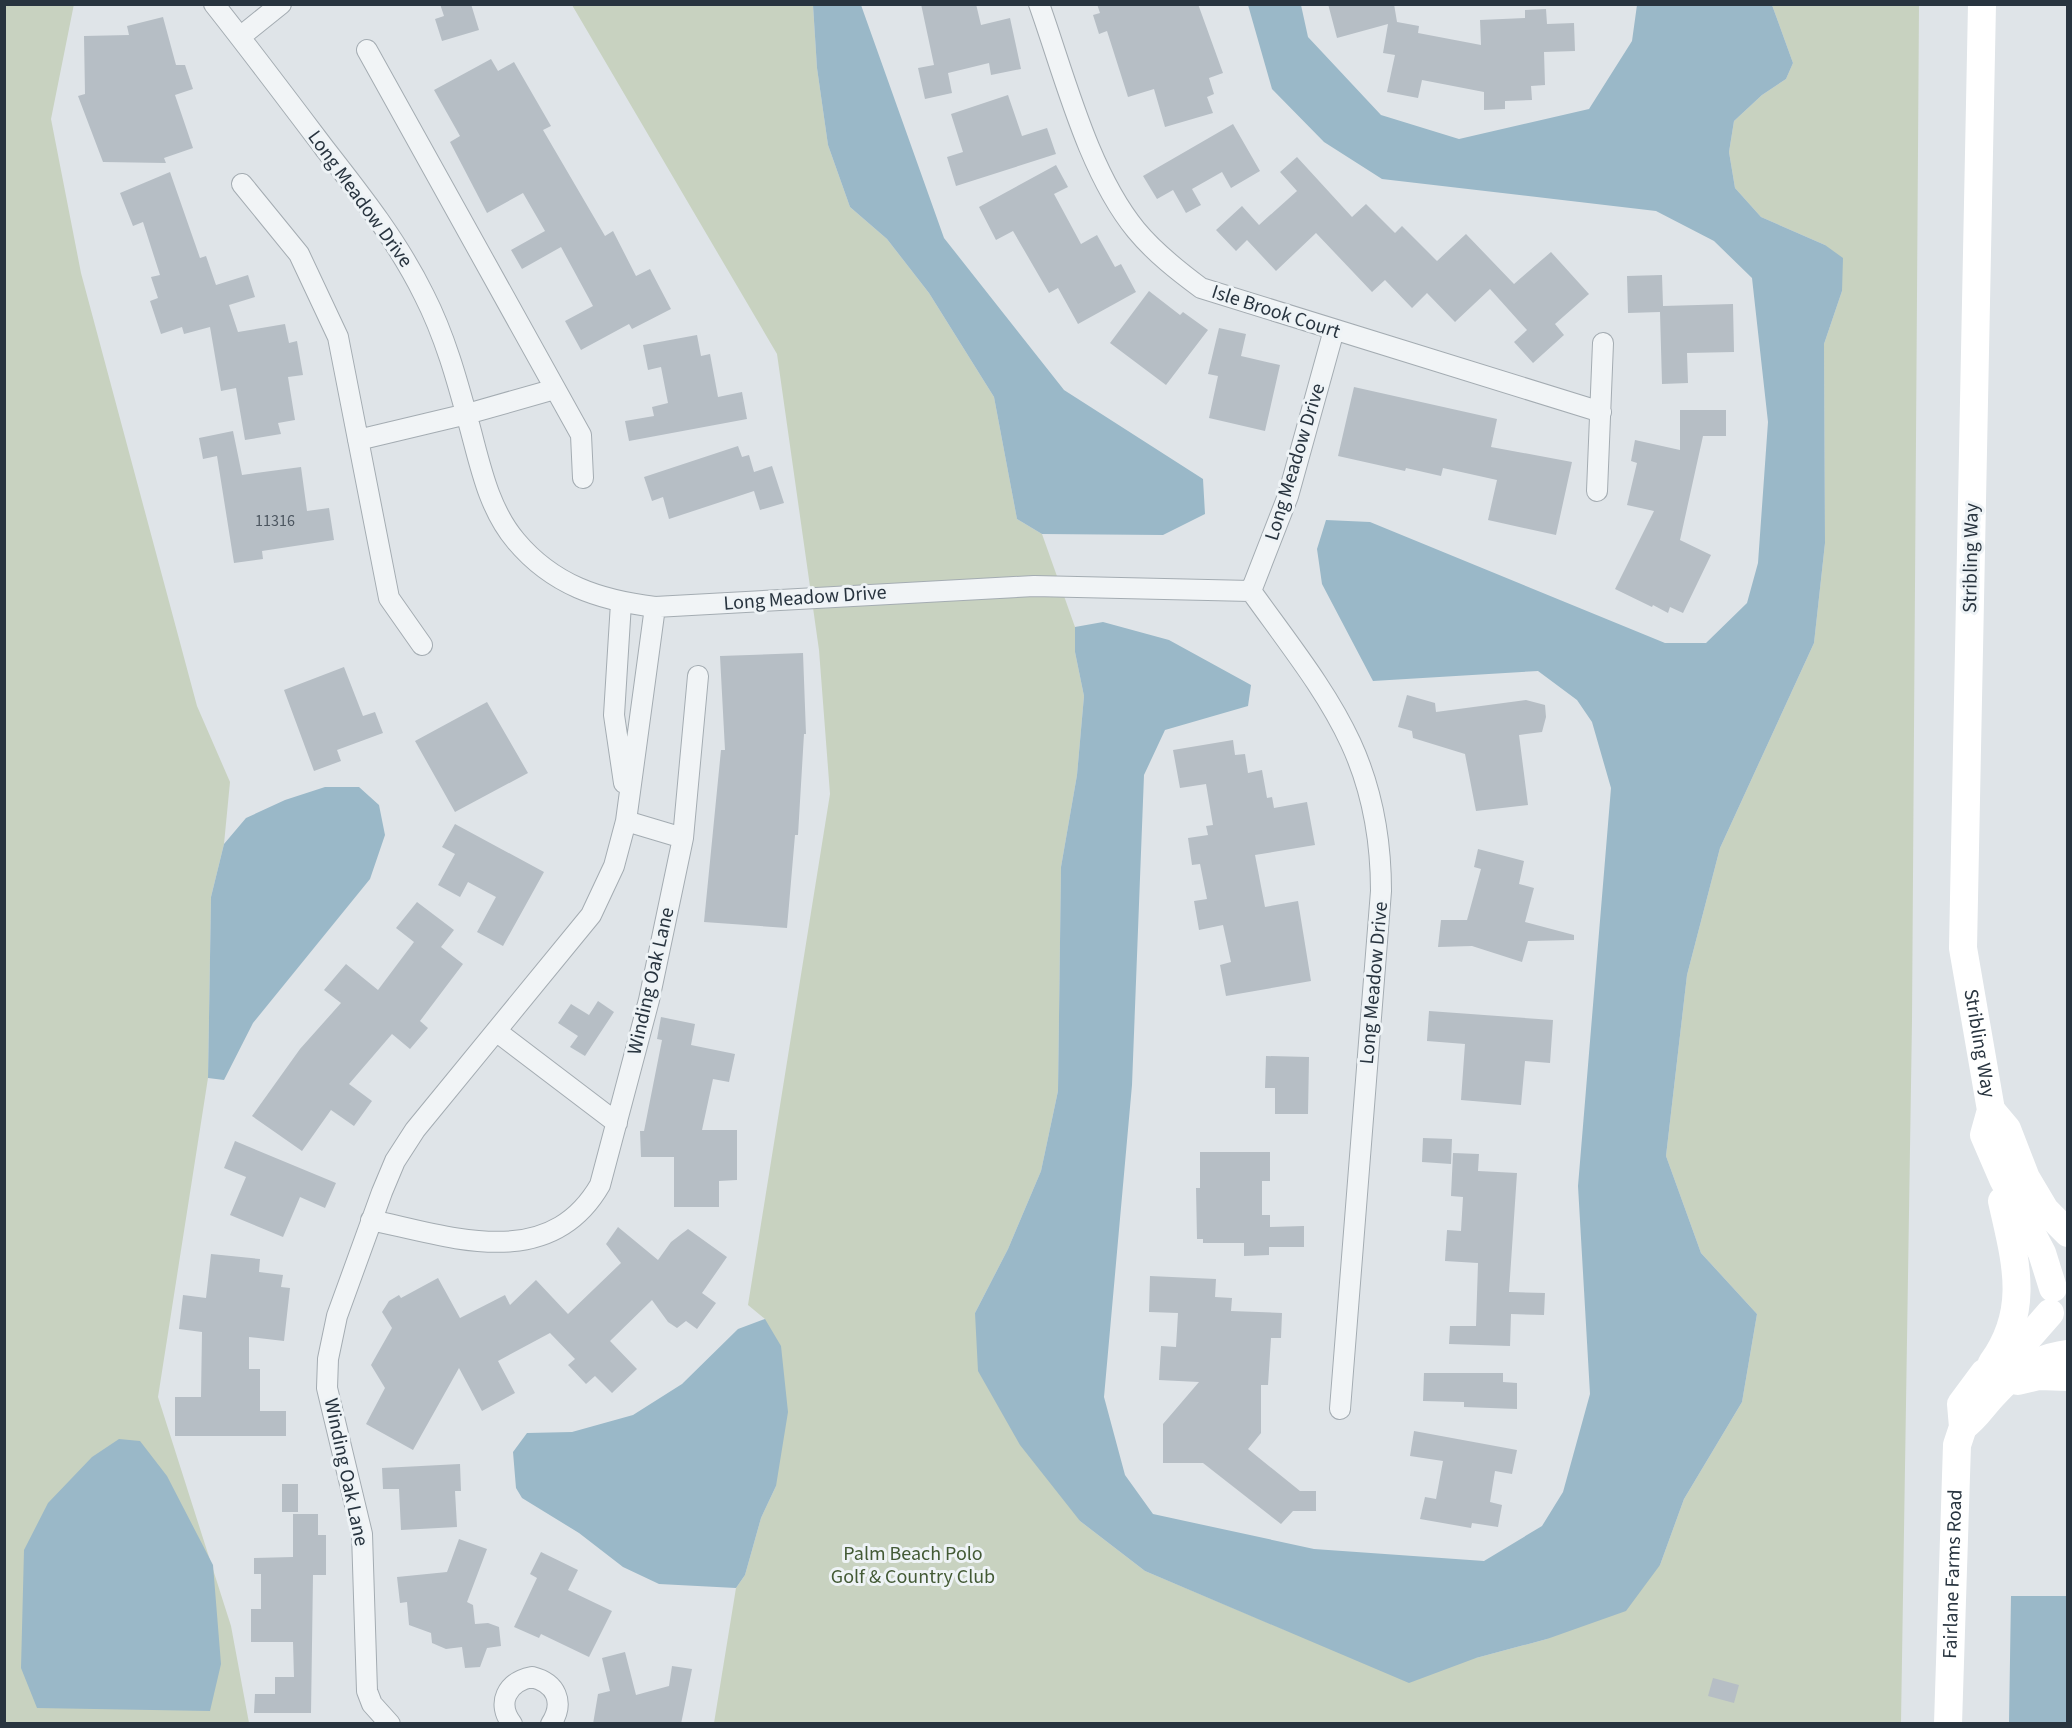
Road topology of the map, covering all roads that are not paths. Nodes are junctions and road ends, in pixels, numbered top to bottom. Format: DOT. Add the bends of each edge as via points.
graph roads {
  1 [pos="214,4"];
  2 [pos="281,4"];
  3 [pos="1039,4"];
  4 [pos="1982,4"];
  5 [pos="240,37"];
  6 [pos="368,50"];
  7 [pos="242,184"];
  8 [pos="1334,330"];
  9 [pos="1603,344"];
  10 [pos="555,389"];
  11 [pos="1601,412"];
  12 [pos="466,414"];
  13 [pos="358,440"];
  14 [pos="583,478"];
  15 [pos="1597,491"];
  16 [pos="1251,591"];
  17 [pos="621,603"];
  18 [pos="655,607"];
  19 [pos="422,645"];
  20 [pos="698,676"];
  21 [pos="627,801"];
  22 [pos="626,821"];
  23 [pos="682,838"];
  24 [pos="496,1031"];
  25 [pos="1991,1110"];
  26 [pos="617,1123"];
  27 [pos="1990,1149"];
  28 [pos="371,1220"];
  29 [pos="2067,1233"];
  30 [pos="2057,1289"];
  31 [pos="2067,1347"];
  32 [pos="2067,1354"];
  33 [pos="2067,1377"];
  34 [pos="1994,1378"];
  35 [pos="1340,1409"];
  36 [pos="390,1724"];
  37 [pos="512,1724"];
  38 [pos="551,1724"];
  39 [pos="1948,1724"];
  1 -- 5 [label="street, Long Meadow Drive"];
  2 -- 5 [label="street"];
  3 -- 8 [label="street, Isle Brook Court" via="1099,169 1115,200 1147,242 1201,288"];
  4 -- 25 [label="street, Stribling Way" via="1963,948"];
  5 -- 12 [label="street, Long Meadow Drive" via="378,218 408,264 447,348"];
  6 -- 10 [label="street"];
  7 -- 13 [label="street" via="299,254 338,337"];
  8 -- 11 [label="street, Isle Brook Court"];
  8 -- 16 [label="street, Long Meadow Drive" via="1288,496"];
  9 -- 11 [label="street"];
  10 -- 12 [label="street"];
  10 -- 14 [label="street" via="581,435"];
  11 -- 15 [label="street"];
  12 -- 13 [label="street"];
  12 -- 17 [label="street, Long Meadow Drive" via="487,489 514,539 556,578 581,591"];
  13 -- 19 [label="street" via="389,598"];
  16 -- 18 [label="street, Long Meadow Drive" via="1034,586"];
  16 -- 35 [label="street, Long Meadow Drive" via="1343,723 1367,781 1378,833 1381,891"];
  17 -- 18 [label="street, Long Meadow Drive"];
  17 -- 21 [label="street, Winding Oak Lane" via="614,715"];
  18 -- 21 [label="street, Winding Oak Lane"];
  20 -- 23 [label="street, Winding Oak Lane"];
  21 -- 22 [label="street, Winding Oak Lane"];
  22 -- 23 [label="street"];
  22 -- 24 [label="street, Winding Oak Lane" via="605,891 591,915"];
  23 -- 26 [label="street, Winding Oak Lane" via="649,1000"];
  24 -- 26 [label="street"];
  24 -- 28 [label="street, Winding Oak Lane" via="415,1130 395,1161"];
  25 -- 27 [label="street, Stribling Way" via="1984,1135"];
  25 -- 29 [label="street, Stribling Way" via="2007,1129 2026,1178 2045,1210"];
  26 -- 28 [label="street, Winding Oak Lane" via="593,1197 565,1225 540,1237 500,1242 444,1236"];
  27 -- 30 [label="street, Stribling Way"];
  27 -- 34 [label="street" via="2018,1280 2018,1298"];
  28 -- 36 [label="street, Winding Oak Lane" via="333,1330 327,1388 362,1534 367,1691 372,1704"];
  30 -- 31 [label="street, Stribling Way" via="2055,1331"];
  30 -- 34 [label="street, Fairlane Farms Road"];
  32 -- 34 [label="street, Fairlane Farms Road"];
  33 -- 34 [label="street"];
  34 -- 39 [label="street, Fairlane Farms Road" via="1976,1418 1963,1427 1957,1445"];
  37 -- 38 [label="street" via="505,1715 506,1694 512,1685 532,1677 551,1686 557,1695 559,1705"];
}
